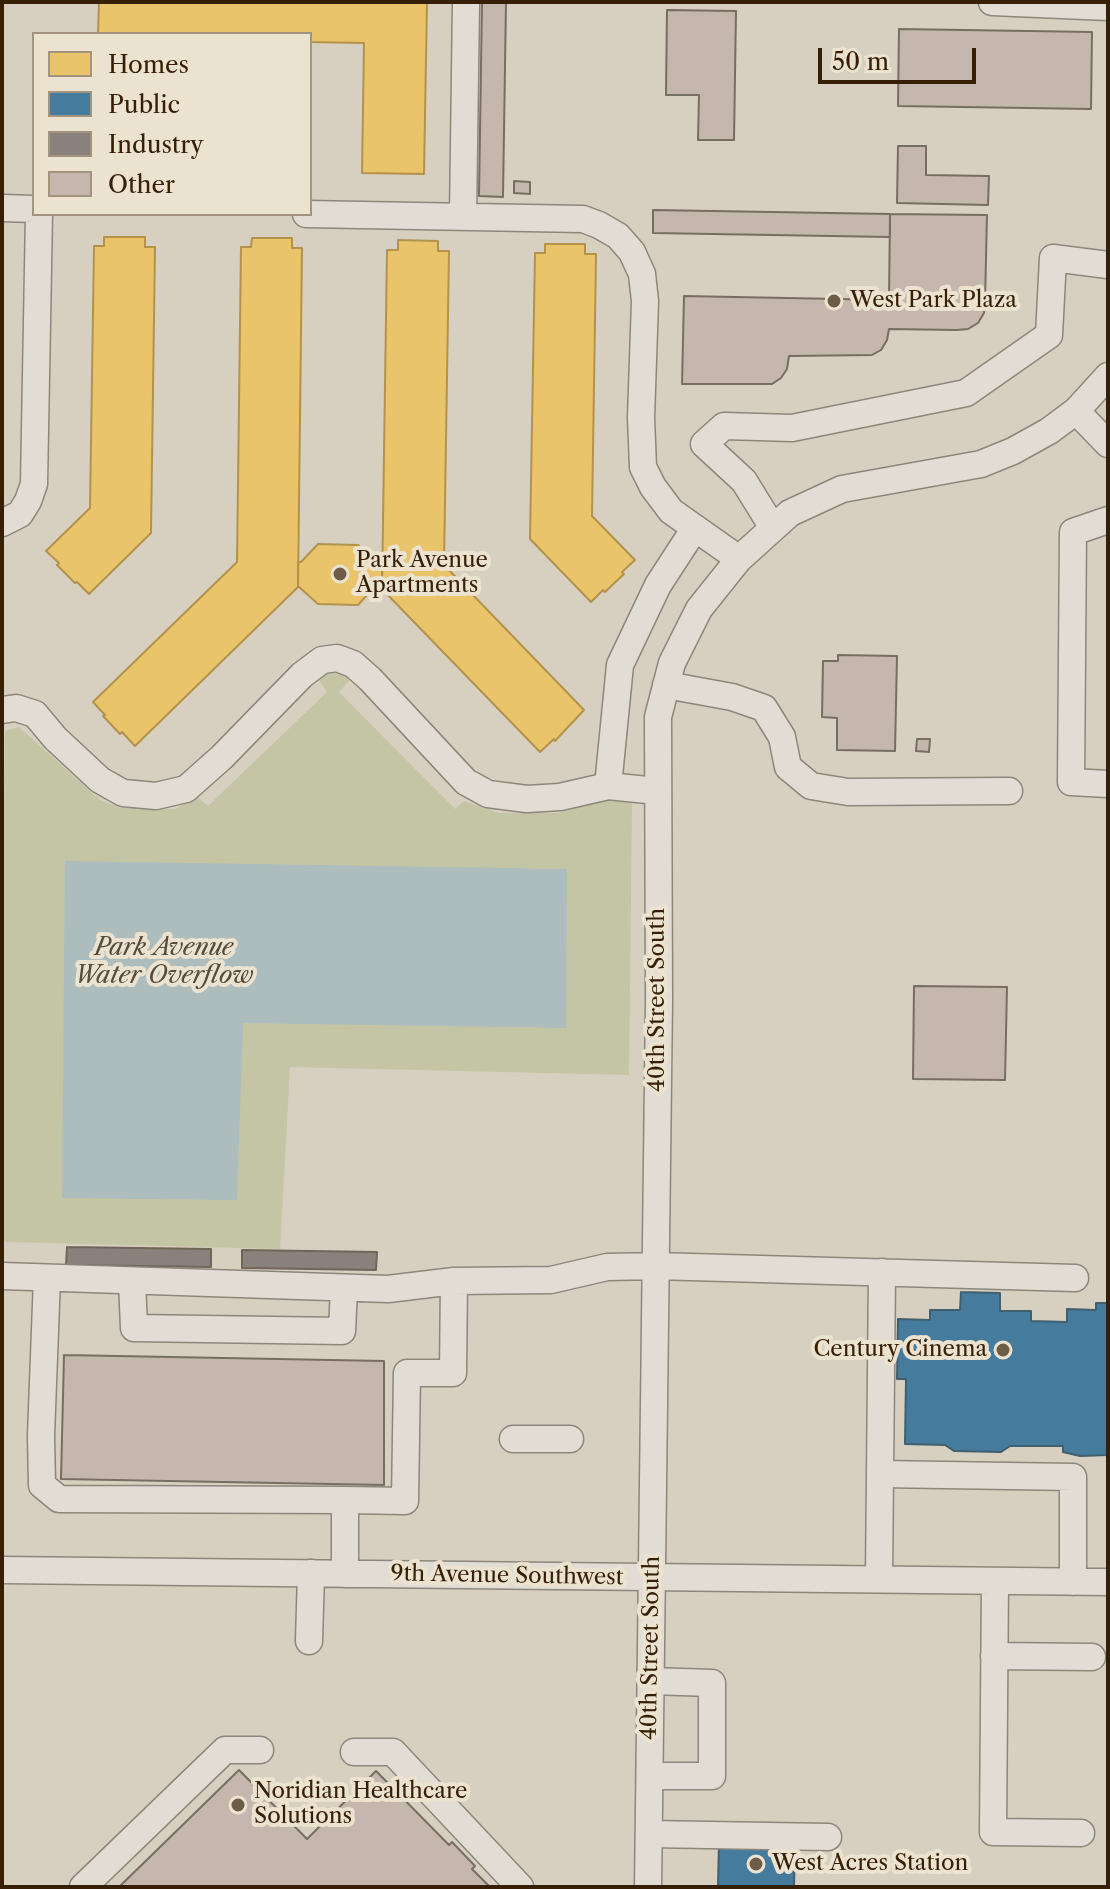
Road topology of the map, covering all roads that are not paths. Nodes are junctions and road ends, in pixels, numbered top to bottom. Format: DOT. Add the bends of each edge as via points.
graph roads {
  1 [pos="466,2"];
  2 [pos="992,2"];
  3 [pos="1108,7"];
  4 [pos="2,208"];
  5 [pos="32,209"];
  6 [pos="312,214"];
  7 [pos="39,216"];
  8 [pos="463,217"];
  9 [pos="1108,265"];
  10 [pos="1108,376"];
  11 [pos="1076,411"];
  12 [pos="1108,444"];
  13 [pos="1108,520"];
  14 [pos="2,523"];
  15 [pos="695,528"];
  16 [pos="773,528"];
  17 [pos="739,559"];
  18 [pos="666,685"];
  19 [pos="2,710"];
  20 [pos="1108,784"];
  21 [pos="608,786"];
  22 [pos="657,791"];
  23 [pos="1009,791"];
  24 [pos="656,1266"];
  25 [pos="882,1272"];
  26 [pos="2,1276"];
  27 [pos="47,1278"];
  28 [pos="1075,1278"];
  29 [pos="132,1281"];
  30 [pos="454,1281"];
  31 [pos="344,1288"];
  32 [pos="513,1439"];
  33 [pos="570,1439"];
  34 [pos="880,1474"];
  35 [pos="345,1500"];
  36 [pos="2,1570"];
  37 [pos="311,1573"];
  38 [pos="345,1574"];
  39 [pos="652,1577"];
  40 [pos="879,1579"];
  41 [pos="995,1581"];
  42 [pos="1073,1582"];
  43 [pos="1108,1582"];
  44 [pos="309,1641"];
  45 [pos="994,1656"];
  46 [pos="1092,1657"];
  47 [pos="651,1681"];
  48 [pos="260,1750"];
  49 [pos="354,1752"];
  50 [pos="650,1776"];
  51 [pos="1081,1833"];
  52 [pos="649,1834"];
  53 [pos="828,1837"];
  54 [pos="83,1887"];
  55 [pos="520,1887"];
  56 [pos="648,1887"];
  1 -- 8 [label="street"];
  2 -- 3 [label="street"];
  4 -- 5 [label="street"];
  6 -- 8 [label="street"];
  7 -- 14 [label="street" via="34,484 20,514"];
  8 -- 15 [label="street" via="583,219 618,236 632,252 642,274 645,301 643,467 671,511"];
  9 -- 16 [label="street" via="1053,258 1049,335 966,393 792,428 724,426 704,444 744,481"];
  10 -- 11 [label="street, 40th Street South"];
  11 -- 12 [label="street"];
  11 -- 16 [label="street, 40th Street South" via="1049,431 981,464 842,489 790,513"];
  13 -- 20 [label="street" via="1073,532 1071,766 1071,782"];
  15 -- 17 [label="street"];
  15 -- 21 [label="street" via="658,585 620,665"];
  16 -- 17 [label="street, 40th Street South"];
  17 -- 18 [label="street, 40th Street South" via="699,609"];
  18 -- 22 [label="street, 40th Street South" via="658,717"];
  18 -- 23 [label="street" via="764,708 782,737 788,767 811,786 848,792"];
  19 -- 21 [label="street" via="35,714 100,780 123,793 156,796 186,789 302,675 322,660 337,658 370,679 466,782 488,794 560,797"];
  21 -- 22 [label="street"];
  22 -- 24 [label="street, 40th Street South"];
  24 -- 25 [label="street"];
  24 -- 30 [label="street" via="607,1267 551,1280"];
  24 -- 39 [label="street, 40th Street South"];
  25 -- 28 [label="street"];
  25 -- 34 [label="street"];
  26 -- 27 [label="street"];
  27 -- 29 [label="street"];
  27 -- 35 [label="street" via="42,1485 59,1499"];
  29 -- 31 [label="street"];
  29 -- 31 [label="street" via="134,1328 342,1331"];
  30 -- 31 [label="street"];
  30 -- 35 [label="street" via="453,1373 407,1373 405,1501"];
  32 -- 33 [label="street"];
  34 -- 40 [label="street"];
  34 -- 42 [label="street" via="1073,1477"];
  35 -- 38 [label="street"];
  36 -- 37 [label="street, 9th Avenue Southwest"];
  37 -- 38 [label="street, 9th Avenue Southwest"];
  37 -- 44 [label="street"];
  38 -- 39 [label="street, 9th Avenue Southwest"];
  39 -- 40 [label="street, 9th Avenue Southwest"];
  39 -- 47 [label="street, 40th Street South"];
  40 -- 41 [label="street, 9th Avenue Southwest"];
  41 -- 42 [label="street, 9th Avenue Southwest"];
  41 -- 45 [label="street"];
  42 -- 43 [label="street, 9th Avenue Southwest"];
  45 -- 46 [label="street"];
  45 -- 51 [label="street" via="993,1832"];
  47 -- 50 [label="street, 40th Street South"];
  47 -- 50 [label="street" via="712,1683 712,1776"];
  48 -- 54 [label="street" via="225,1750"];
  49 -- 55 [label="street" via="393,1752"];
  50 -- 52 [label="street, 40th Street South"];
  52 -- 53 [label="street"];
  52 -- 56 [label="street, 40th Street South"];
}
